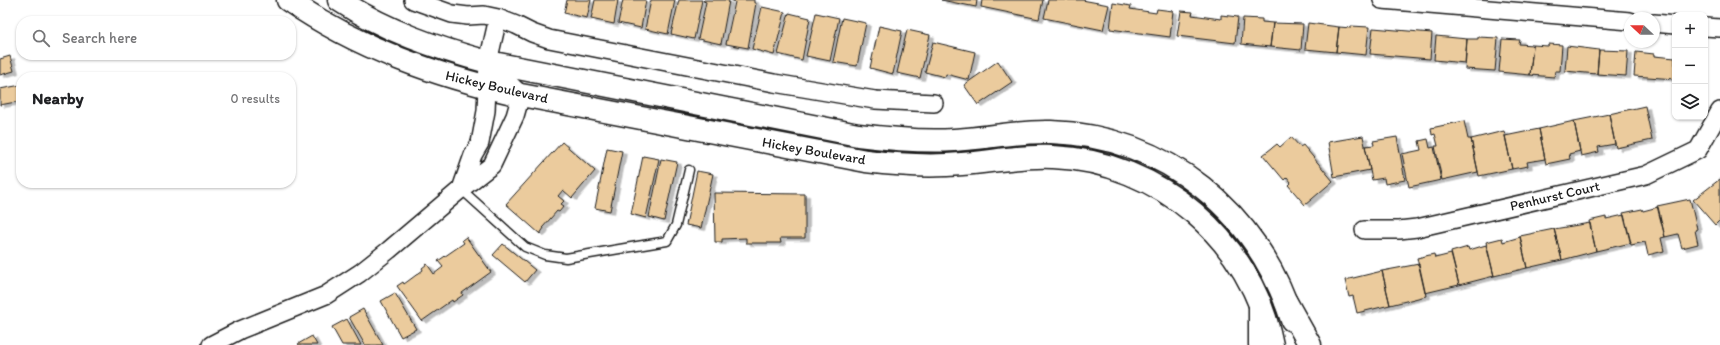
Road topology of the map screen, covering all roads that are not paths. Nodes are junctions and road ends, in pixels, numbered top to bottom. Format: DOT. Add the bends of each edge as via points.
graph roads {
  1 [pos="288,0"];
  2 [pos="339,0"];
  3 [pos="413,0"];
  4 [pos="1382,0"];
  5 [pos="498,18"];
  6 [pos="1624,20"];
  7 [pos="1660,24"];
  8 [pos="1672,25"];
  9 [pos="1708,27"];
  10 [pos="1720,28"];
  11 [pos="488,62"];
  12 [pos="486,87"];
  13 [pos="521,95"];
  14 [pos="934,103"];
  15 [pos="1720,111"];
  16 [pos="689,170"];
  17 [pos="461,189"];
  18 [pos="1364,230"];
  19 [pos="1286,302"];
  20 [pos="1260,303"];
  21 [pos="211,345"];
  22 [pos="1260,345"];
  23 [pos="1272,345"];
  24 [pos="1298,345"];
  25 [pos="1310,345"];
  1 -- 12 [label="main road, Hickey Boulevard" via="333,27 396,57"];
  2 -- 11 [label="main road, Hickey Boulevard" via="377,22 413,38"];
  3 -- 5 [label="street" via="452,14"];
  4 -- 6 [label="street"];
  5 -- 11 [label="street"];
  5 -- 14 [label="street" via="550,39 774,83 875,100"];
  7 -- 8 [label="street"];
  9 -- 10 [label="street"];
  11 -- 12 [label="street"];
  11 -- 13 [label="street"];
  11 -- 19 [label="main road, Hickey Boulevard" via="871,137 934,141 1049,132 1088,136 1119,143 1144,152 1177,169 1224,206 1260,250"];
  12 -- 13 [label="main road, Hickey Boulevard"];
  12 -- 17 [label="street" via="486,111 480,143"];
  13 -- 17 [label="street" via="515,116 492,165"];
  13 -- 20 [label="main road, Hickey Boulevard" via="866,161 903,165 942,165 1053,157 1111,167 1147,181 1194,212 1234,254"];
  15 -- 18 [label="street, Penhurst Court" via="1698,150 1646,175 1417,228"];
  16 -- 17 [label="lane" via="676,225 667,241 566,258 545,255 526,247"];
  17 -- 21 [label="street" via="360,273 326,295 240,330"];
  19 -- 24 [label="main road, Hickey Boulevard"];
  19 -- 25 [label="main road"];
  20 -- 22 [label="main road"];
  20 -- 23 [label="main road, Hickey Boulevard"];
}
